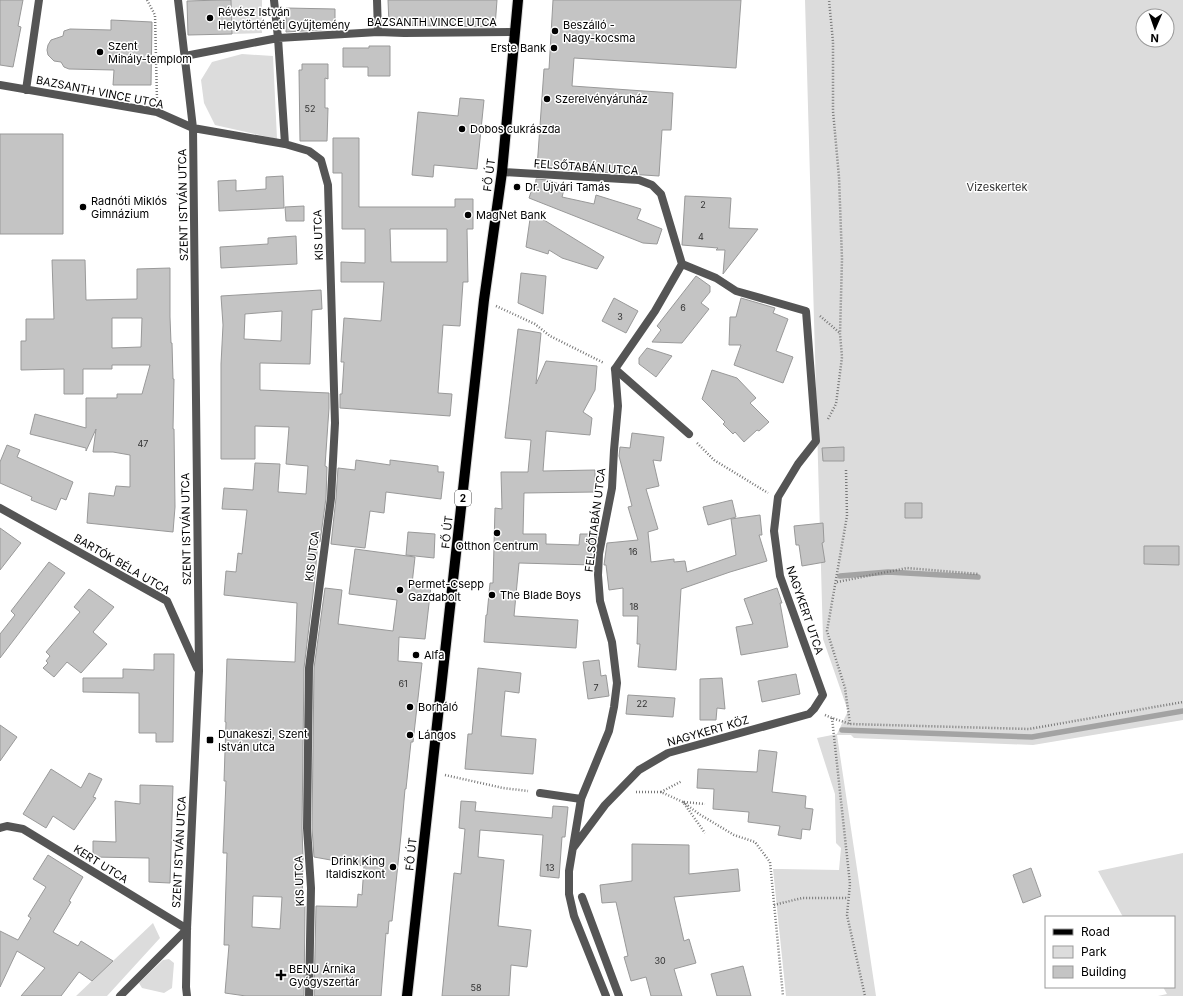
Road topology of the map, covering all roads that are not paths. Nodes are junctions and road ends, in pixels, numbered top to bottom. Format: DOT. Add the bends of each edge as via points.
graph roads {
  1 [pos="39,0"];
  2 [pos="178,0"];
  3 [pos="274,0"];
  4 [pos="377,0"];
  5 [pos="518,0"];
  6 [pos="378,32"];
  7 [pos="514,32"];
  8 [pos="278,38"];
  9 [pos="185,56"];
  10 [pos="0,85"];
  11 [pos="26,90"];
  12 [pos="193,128"];
  13 [pos="285,144"];
  14 [pos="502,172"];
  15 [pos="682,264"];
  16 [pos="615,369"];
  17 [pos="689,434"];
  18 [pos="0,508"];
  19 [pos="198,670"];
  20 [pos="814,709"];
  21 [pos="540,793"];
  22 [pos="581,799"];
  23 [pos="0,828"];
  24 [pos="572,848"];
  25 [pos="582,897"];
  26 [pos="187,930"];
  27 [pos="120,996"];
  28 [pos="187,996"];
  29 [pos="309,996"];
  30 [pos="407,996"];
  31 [pos="606,996"];
  32 [pos="619,996"];
  1 -- 11 [label="street"];
  2 -- 9 [label="street"];
  3 -- 8 [label="street"];
  4 -- 6 [label="street"];
  5 -- 7 [label="main road, FŐ ÚT / 2"];
  6 -- 7 [label="street, BAZSANTH VINCE UTCA"];
  6 -- 8 [label="street, BAZSANTH VINCE UTCA"];
  7 -- 14 [label="main road, FŐ ÚT / 2"];
  8 -- 9 [label="street, BAZSANTH VINCE UTCA"];
  8 -- 13 [label="street"];
  9 -- 12 [label="street, SZENT ISTVÁN UTCA"];
  10 -- 11 [label="street, BAZSANTH VINCE UTCA"];
  11 -- 12 [label="street, BAZSANTH VINCE UTCA" via="157,112"];
  12 -- 13 [label="street, BAZSANTH VINCE UTCA"];
  12 -- 19 [label="street, SZENT ISTVÁN UTCA"];
  13 -- 29 [label="street, KIS UTCA" via="309,151 321,160 328,185 329,201 335,423 331,498 309,668"];
  14 -- 15 [label="street, FELSŐTABÁN UTCA" via="639,180 652,185 661,194"];
  14 -- 30 [label="main road, FŐ ÚT / 2" via="484,300"];
  15 -- 16 [label="street" via="656,311"];
  15 -- 20 [label="street, NAGYKERT UTCA" via="716,278 736,291 806,311 816,441 778,497 774,531 780,576 823,695"];
  16 -- 17 [label="street"];
  16 -- 22 [label="street, FELSŐTABÁN UTCA" via="618,406 612,488 599,554 598,575 600,601 612,642 617,683 609,731"];
  18 -- 19 [label="street, BARTÓK BÉLA UTCA" via="167,600"];
  19 -- 26 [label="street, SZENT ISTVÁN UTCA"];
  20 -- 24 [label="street, NAGYKERT KÖZ" via="809,714 668,753 639,770 610,800"];
  21 -- 22 [label="street"];
  22 -- 24 [label="street, FELSŐTABÁN UTCA"];
  23 -- 26 [label="street, KERT UTCA" via="7,826 23,829"];
  24 -- 31 [label="street, FELSŐTABÁN UTCA" via="569,894 574,916"];
  25 -- 32 [label="street"];
  26 -- 27 [label="street"];
  26 -- 28 [label="street, SZENT ISTVÁN UTCA"];
}
